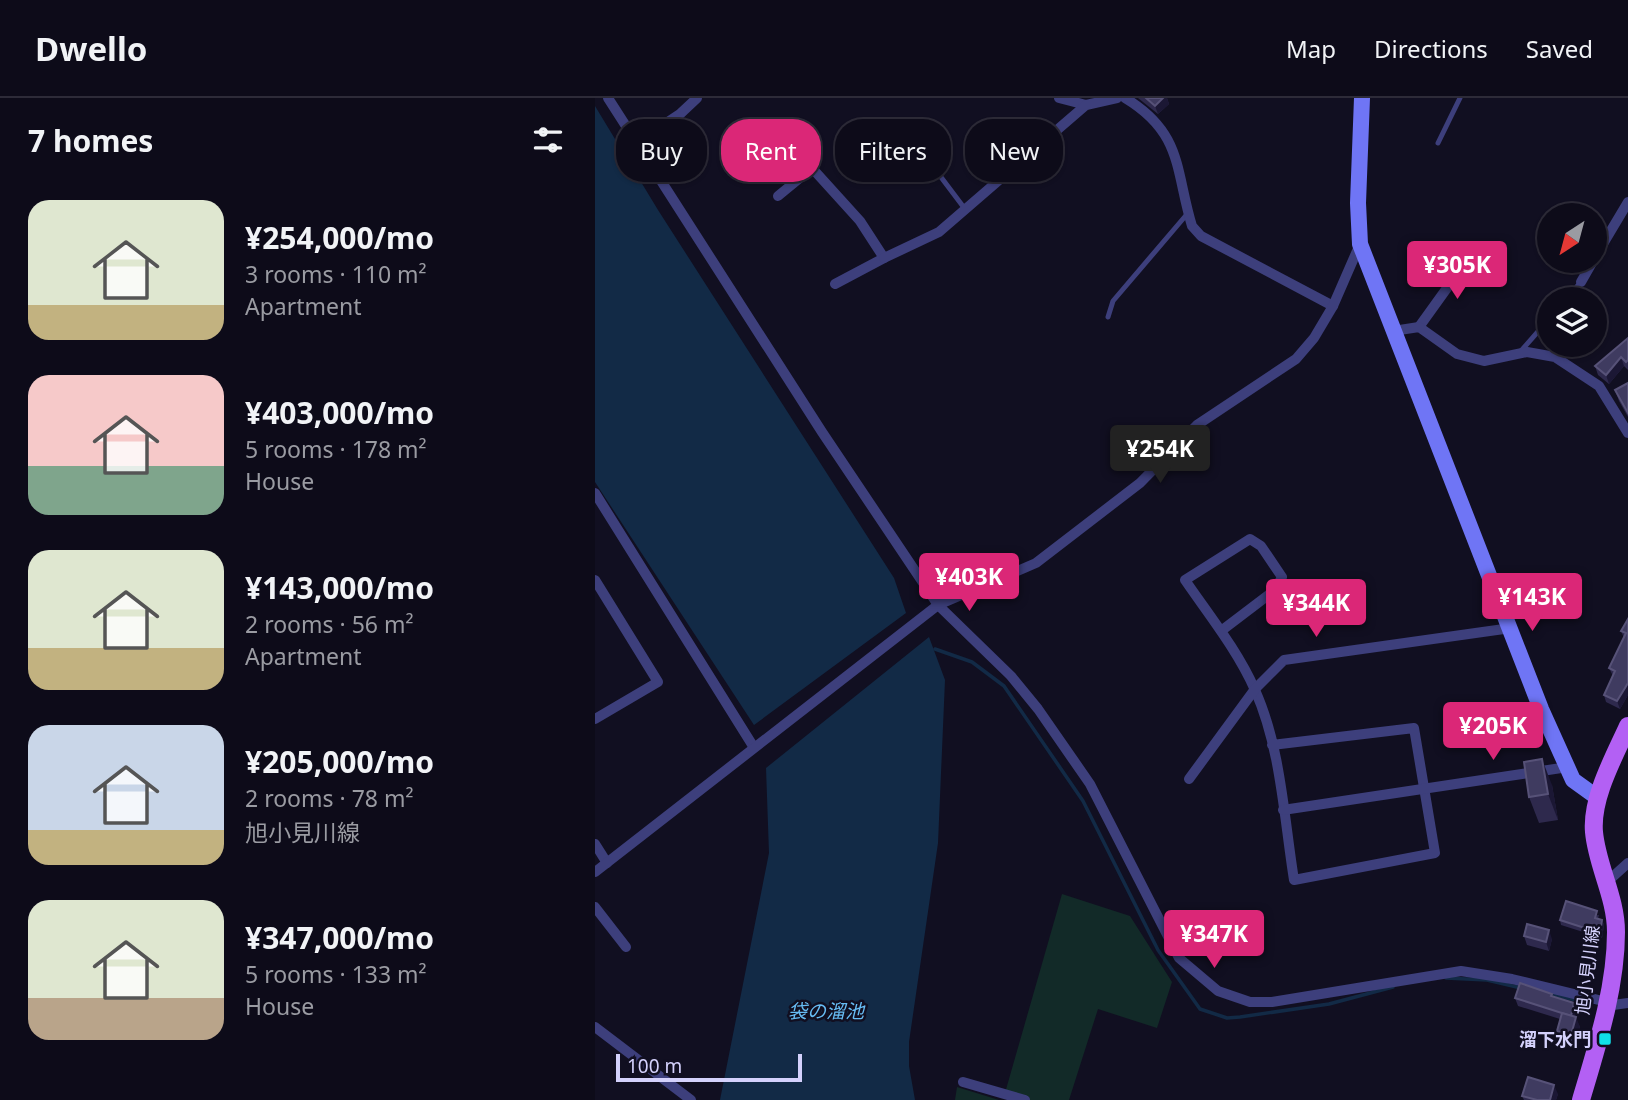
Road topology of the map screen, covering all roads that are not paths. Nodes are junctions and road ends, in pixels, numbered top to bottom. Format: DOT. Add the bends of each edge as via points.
graph roads {
  1 [pos="608,98"];
  2 [pos="697,98"];
  3 [pos="1059,98"];
  4 [pos="1117,98"];
  5 [pos="1125,98"];
  6 [pos="1362,98"];
  7 [pos="1460,98"];
  8 [pos="1086,102"];
  9 [pos="620,119"];
  10 [pos="672,119"];
  11 [pos="1438,143"];
  12 [pos="660,182"];
  13 [pos="945,182"];
  14 [pos="778,196"];
  15 [pos="1628,202"];
  16 [pos="965,209"];
  17 [pos="1188,212"];
  18 [pos="1607,238"];
  19 [pos="1360,244"];
  20 [pos="1470,256"];
  21 [pos="884,258"];
  22 [pos="1586,273"];
  23 [pos="1581,282"];
  24 [pos="835,284"];
  25 [pos="1577,287"];
  26 [pos="1333,306"];
  27 [pos="1108,317"];
  28 [pos="1419,327"];
  29 [pos="1393,331"];
  30 [pos="1537,333"];
  31 [pos="1518,354"];
  32 [pos="1598,369"];
  33 [pos="1588,378"];
  34 [pos="1617,390"];
  35 [pos="1606,395"];
  36 [pos="1628,433"];
  37 [pos="595,493"];
  38 [pos="595,580"];
  39 [pos="938,605"];
  40 [pos="1511,628"];
  41 [pos="1221,631"];
  42 [pos="1255,690"];
  43 [pos="595,719"];
  44 [pos="1628,726"];
  45 [pos="1272,745"];
  46 [pos="753,746"];
  47 [pos="1567,767"];
  48 [pos="1189,779"];
  49 [pos="1423,789"];
  50 [pos="1598,798"];
  51 [pos="1283,810"];
  52 [pos="595,844"];
  53 [pos="607,863"];
  54 [pos="1628,863"];
  55 [pos="595,872"];
  56 [pos="1608,881"];
  57 [pos="595,907"];
  58 [pos="626,947"];
  59 [pos="1628,1003"];
  60 [pos="1607,1004"];
  61 [pos="595,1027"];
  62 [pos="963,1082"];
  63 [pos="691,1100"];
  64 [pos="1025,1100"];
  65 [pos="1581,1100"];
  1 -- 9 [label="street"];
  2 -- 10 [label="street"];
  3 -- 8 [label="street"];
  4 -- 8 [label="street"];
  5 -- 17 [label="street" via="1172,143"];
  6 -- 19 [label="street"];
  7 -- 11 [label="lane"];
  8 -- 16 [label="street"];
  12 -- 39 [label="street"];
  13 -- 16 [label="lane"];
  14 -- 21 [label="street" via="812,168 860,221"];
  15 -- 18 [label="street"];
  16 -- 21 [label="street" via="939,232"];
  17 -- 26 [label="street" via="1201,236"];
  17 -- 27 [label="lane" via="1113,301"];
  19 -- 26 [label="street"];
  19 -- 29 [label="street"];
  20 -- 28 [label="street"];
  21 -- 24 [label="street"];
  22 -- 23 [label="street"];
  23 -- 25 [label="lane"];
  26 -- 39 [label="street" via="1296,359 1197,425 1140,483 1058,547 1027,568"];
  28 -- 29 [label="street"];
  28 -- 31 [label="street" via="1457,354 1484,361"];
  29 -- 40 [label="street"];
  30 -- 31 [label="lane"];
  31 -- 33 [label="street" via="1555,356"];
  32 -- 33 [label="lane"];
  33 -- 35 [label="street"];
  34 -- 35 [label="lane"];
  35 -- 36 [label="street"];
  37 -- 46 [label="street"];
  38 -- 43 [label="street" via="658,681"];
  39 -- 46 [label="street"];
  39 -- 60 [label="street" via="1038,709 1090,784 1179,958 1218,991 1250,1002 1272,1002 1461,971"];
  40 -- 42 [label="street" via="1283,660"];
  40 -- 47 [label="street"];
  41 -- 41 [label="street" via="1275,590 1282,577 1261,545 1250,539 1185,580"];
  41 -- 42 [label="street"];
  42 -- 45 [label="street"];
  42 -- 48 [label="street"];
  44 -- 50 [label="main road, 旭小見川線"];
  45 -- 49 [label="street" via="1414,728"];
  45 -- 51 [label="street"];
  46 -- 53 [label="street"];
  47 -- 49 [label="street"];
  47 -- 50 [label="street" via="1580,788"];
  49 -- 51 [label="street"];
  49 -- 51 [label="street" via="1435,853 1294,880"];
  50 -- 56 [label="main road, 旭小見川線" via="1594,834"];
  52 -- 53 [label="street"];
  53 -- 55 [label="street"];
  54 -- 56 [label="street"];
  56 -- 60 [label="main road, 旭小見川線" via="1616,928"];
  57 -- 58 [label="street"];
  59 -- 60 [label="street"];
  60 -- 65 [label="main road, 旭小見川線"];
  61 -- 63 [label="street"];
  62 -- 64 [label="street"];
}
